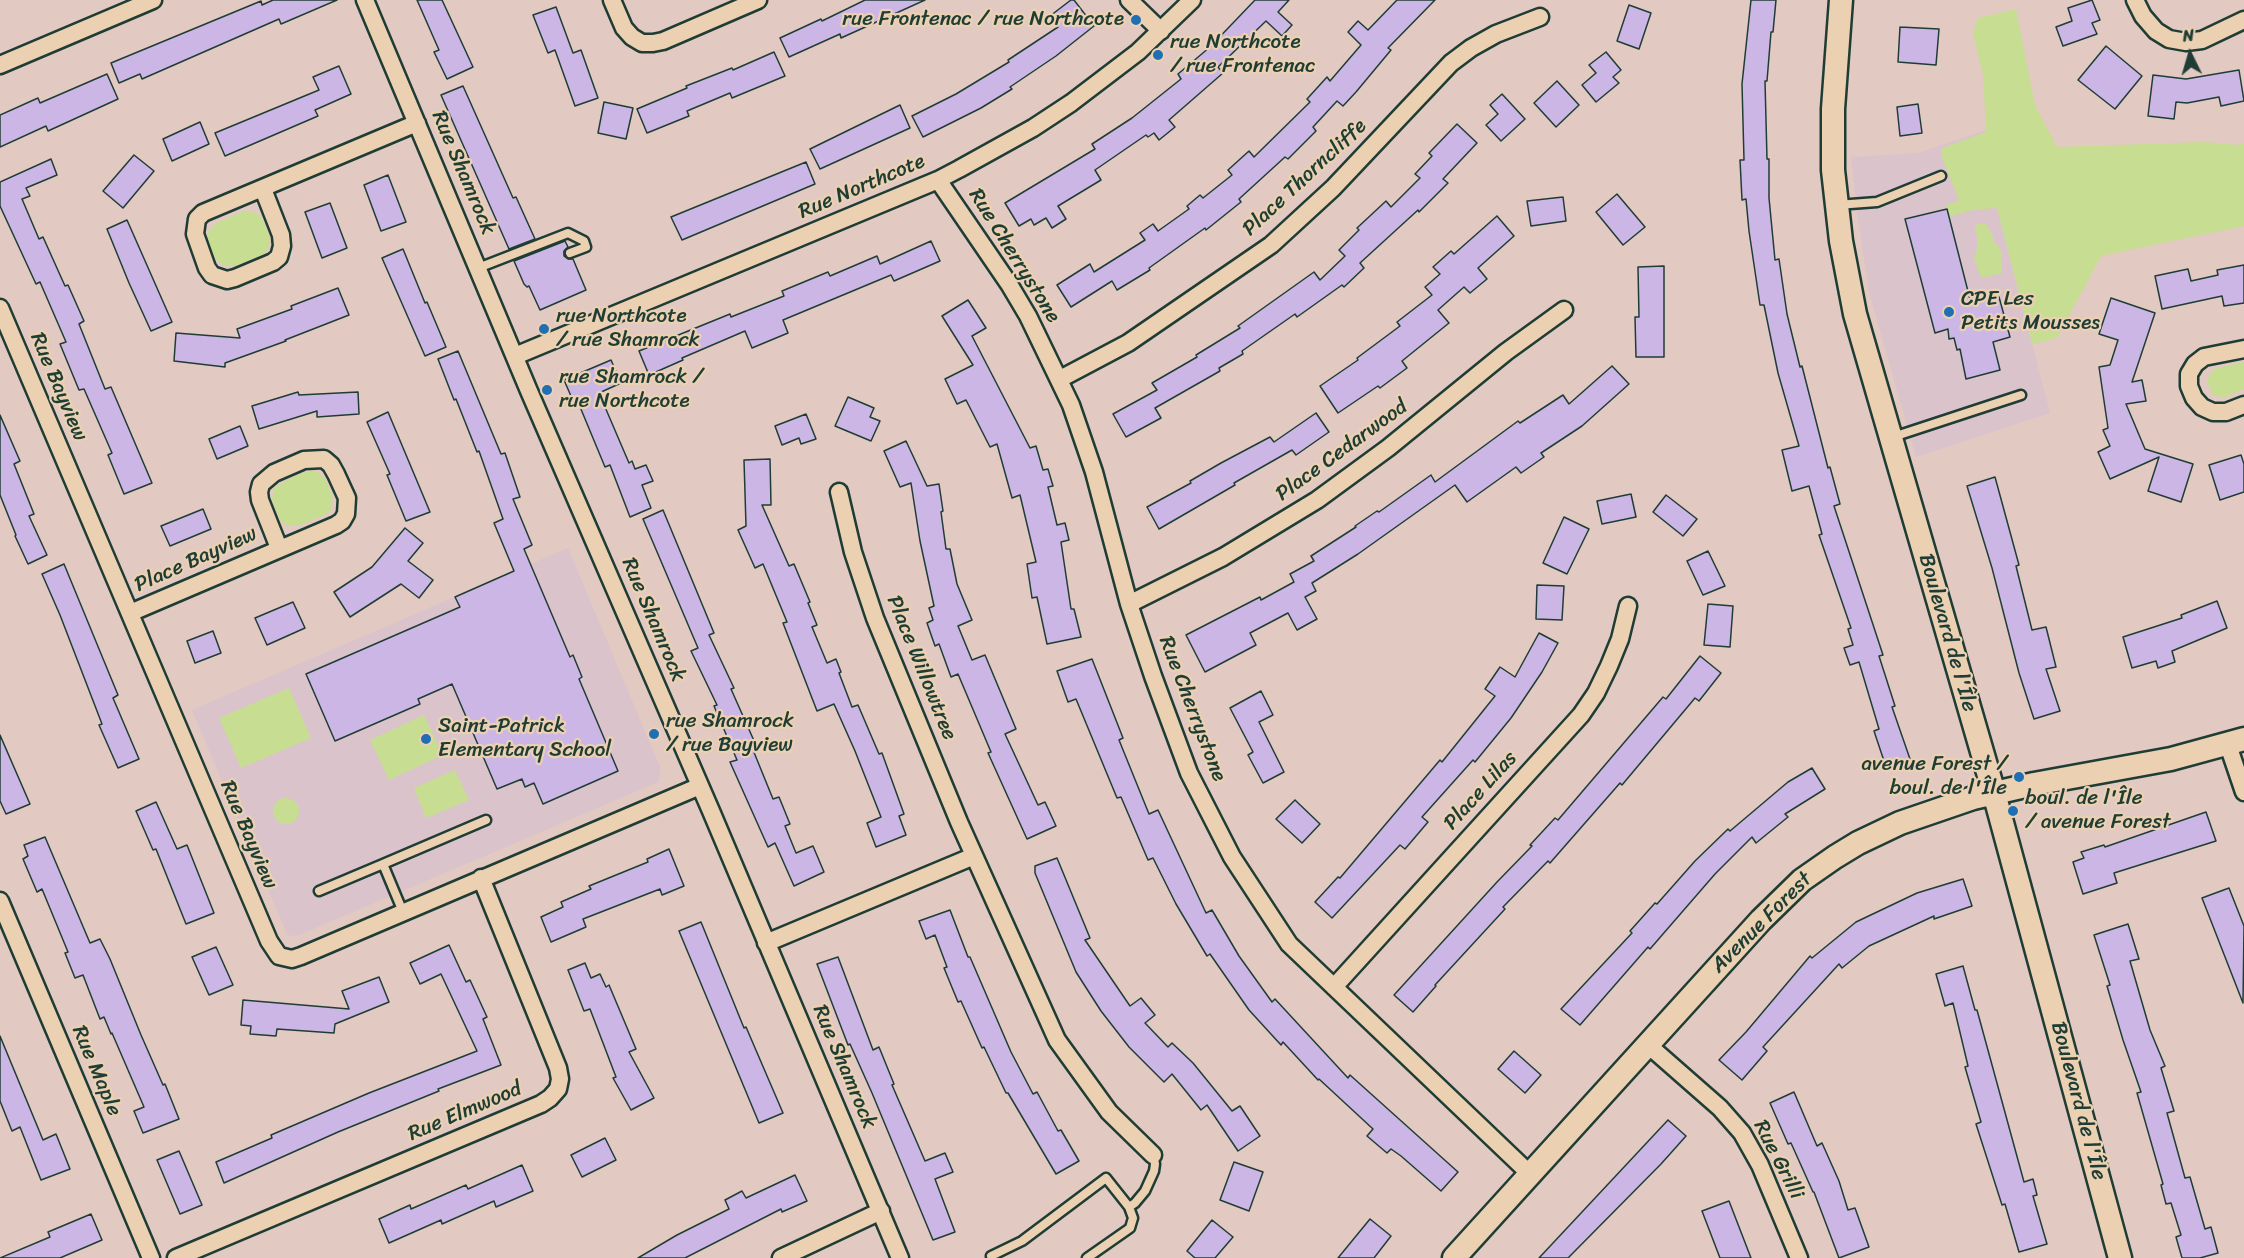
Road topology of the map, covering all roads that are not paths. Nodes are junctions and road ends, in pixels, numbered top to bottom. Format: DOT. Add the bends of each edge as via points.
graph roads {
  1 [pos="153,0"];
  2 [pos="365,0"];
  3 [pos="612,0"];
  4 [pos="758,0"];
  5 [pos="1129,0"];
  6 [pos="1192,0"];
  7 [pos="1841,0"];
  8 [pos="2135,0"];
  9 [pos="1540,17"];
  10 [pos="2244,20"];
  11 [pos="1161,31"];
  12 [pos="0,65"];
  13 [pos="417,123"];
  14 [pos="1941,176"];
  15 [pos="938,180"];
  16 [pos="262,189"];
  17 [pos="1836,205"];
  18 [pos="570,253"];
  19 [pos="478,268"];
  20 [pos="0,308"];
  21 [pos="1563,310"];
  22 [pos="2244,349"];
  23 [pos="515,356"];
  24 [pos="1060,379"];
  25 [pos="2020,395"];
  26 [pos="2244,405"];
  27 [pos="1890,438"];
  28 [pos="839,492"];
  29 [pos="279,548"];
  30 [pos="1129,604"];
  31 [pos="1628,606"];
  32 [pos="130,613"];
  33 [pos="2236,742"];
  34 [pos="700,786"];
  35 [pos="2244,792"];
  36 [pos="1994,793"];
  37 [pos="486,819"];
  38 [pos="974,856"];
  39 [pos="382,864"];
  40 [pos="481,878"];
  41 [pos="319,891"];
  42 [pos="0,901"];
  43 [pos="403,912"];
  44 [pos="766,943"];
  45 [pos="1334,987"];
  46 [pos="1647,1044"];
  47 [pos="1153,1155"];
  48 [pos="1530,1174"];
  49 [pos="1129,1207"];
  50 [pos="881,1211"];
  51 [pos="151,1258"];
  52 [pos="176,1258"];
  53 [pos="781,1258"];
  54 [pos="900,1258"];
  55 [pos="992,1258"];
  56 [pos="1087,1258"];
  57 [pos="1454,1258"];
  58 [pos="1799,1258"];
  59 [pos="2120,1258"];
  1 -- 12 [label="street"];
  2 -- 13 [label="street, Rue Shamrock"];
  3 -- 4 [label="street" via="632,37 642,43 653,43"];
  5 -- 11 [label="street"];
  6 -- 11 [label="street, Rue Northcote"];
  7 -- 17 [label="street, Boulevard de l'Île" via="1833,109"];
  8 -- 10 [label="street" via="2156,31 2169,39 2202,39"];
  9 -- 24 [label="street, Place Thorncliffe" via="1488,39 1451,63 1333,188 1271,245 1128,343"];
  11 -- 15 [label="street, Rue Northcote" via="1071,104"];
  13 -- 16 [label="street"];
  13 -- 19 [label="street, Rue Shamrock"];
  14 -- 17 [label="lane" via="1877,202"];
  15 -- 23 [label="street, Rue Northcote"];
  15 -- 24 [label="street, Rue Cherrystone" via="1009,284"];
  16 -- 16 [label="street" via="211,209 197,219 195,234 212,275 227,280 235,278 279,257 281,235"];
  17 -- 27 [label="street, Boulevard de l'Île" via="1855,314"];
  18 -- 19 [label="lane" via="586,247 584,241 568,232"];
  19 -- 23 [label="street, Rue Shamrock"];
  20 -- 32 [label="street, Rue Bayview"];
  21 -- 30 [label="street, Place Cedarwood" via="1317,500 1223,557"];
  22 -- 26 [label="street" via="2204,357 2189,374 2189,386 2202,407 2226,412"];
  23 -- 34 [label="street, Rue Shamrock"];
  24 -- 30 [label="street, Rue Cherrystone" via="1082,435"];
  25 -- 27 [label="lane"];
  27 -- 36 [label="street, Boulevard de l'Île"];
  28 -- 38 [label="street, Place Willowtree" via="853,552 875,618"];
  29 -- 29 [label="street, Place Bayview" via="336,525 346,514 347,498 324,459 304,460 274,473 261,484 260,500"];
  29 -- 32 [label="street, Place Bayview"];
  30 -- 45 [label="street, Rue Cherrystone" via="1189,773 1232,857 1289,944"];
  31 -- 45 [label="street, Place Lilas" via="1609,666 1581,715"];
  32 -- 43 [label="street, Rue Bayview" via="274,951 285,958 301,956"];
  33 -- 35 [label="street"];
  33 -- 36 [label="street, Avenue Forest" via="2171,759"];
  34 -- 40 [label="street, Rue Bayview"];
  34 -- 44 [label="street, Rue Shamrock"];
  36 -- 46 [label="street, Avenue Forest" via="1900,823 1818,868 1761,920"];
  36 -- 59 [label="street, Boulevard de l'Île"];
  37 -- 39 [label="lane"];
  38 -- 44 [label="street"];
  38 -- 47 [label="street, Place Willowtree" via="1056,1040 1108,1112"];
  39 -- 41 [label="lane"];
  39 -- 43 [label="lane"];
  40 -- 43 [label="street, Rue Bayview"];
  40 -- 52 [label="street, Rue Elmwood" via="558,1068 558,1089 540,1104"];
  42 -- 51 [label="street, Rue Maple"];
  44 -- 50 [label="street, Rue Shamrock"];
  45 -- 48 [label="street, Rue Cherrystone"];
  46 -- 48 [label="street, Avenue Forest"];
  46 -- 58 [label="street, Rue Grilli" via="1720,1108 1742,1133"];
  47 -- 49 [label="lane" via="1154,1171 1145,1191"];
  48 -- 57 [label="street, Avenue Forest"];
  49 -- 55 [label="lane" via="1106,1178 1022,1241"];
  49 -- 56 [label="lane" via="1130,1228"];
  50 -- 53 [label="street"];
  50 -- 54 [label="street, Rue Shamrock"];
}
